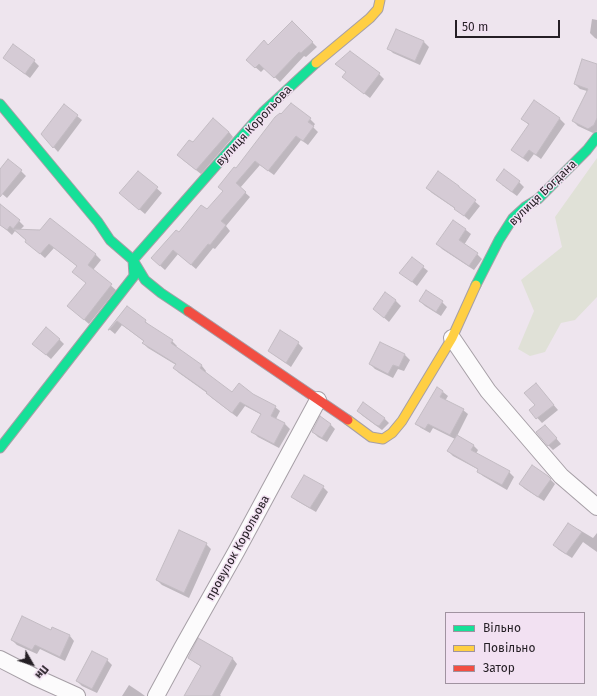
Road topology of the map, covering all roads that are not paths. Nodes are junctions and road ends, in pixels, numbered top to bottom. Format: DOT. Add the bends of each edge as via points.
graph roads {
  1 [pos="380,0"];
  2 [pos="0,104"];
  3 [pos="597,137"];
  4 [pos="133,260"];
  5 [pos="452,338"];
  6 [pos="318,400"];
  7 [pos="0,448"];
  8 [pos="597,507"];
  9 [pos="0,660"];
  10 [pos="77,696"];
  11 [pos="156,696"];
  1 -- 4 [label="street, вулиця Корольова" via="378,9 370,18 264,111"];
  2 -- 4 [label="street" via="110,240"];
  3 -- 5 [label="street, вулиця Богдана" via="538,199 513,218 499,240"];
  4 -- 6 [label="street" via="145,280 161,293"];
  4 -- 7 [label="street" via="134,276"];
  5 -- 6 [label="street, вулиця Богдана" via="402,421 383,439 372,437"];
  5 -- 8 [label="street" via="488,391 562,476"];
  6 -- 11 [label="street, провулок Корольова"];
  9 -- 10 [label="street"];
}
